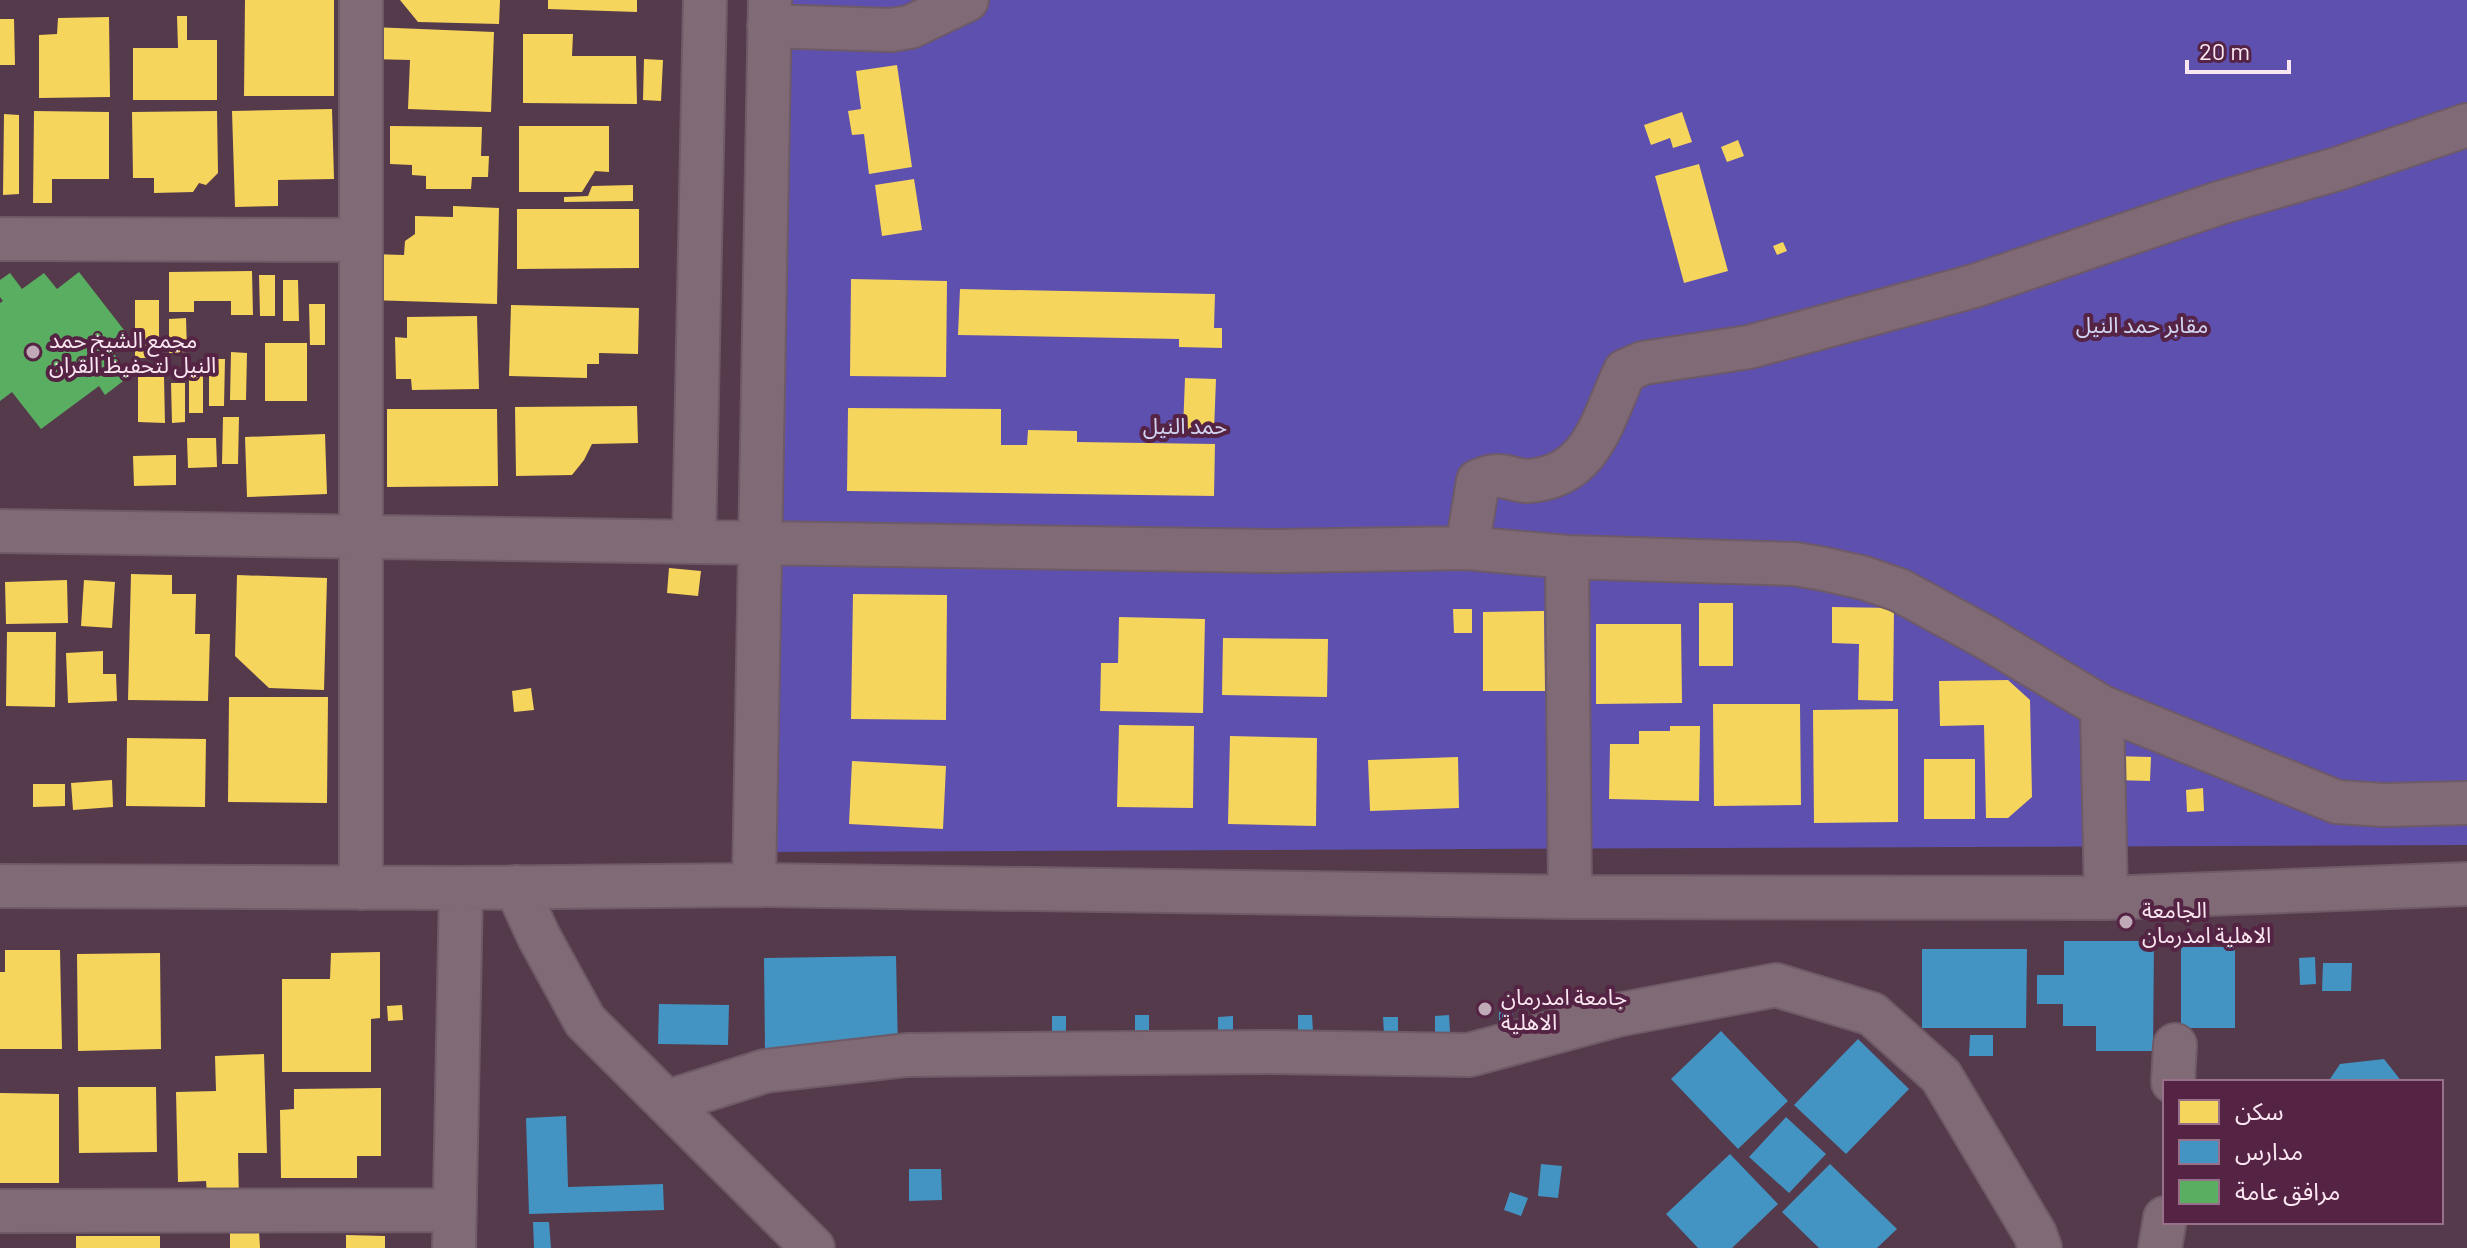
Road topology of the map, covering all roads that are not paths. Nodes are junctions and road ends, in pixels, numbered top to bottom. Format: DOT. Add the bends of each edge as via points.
graph roads {
  1 [pos="361,0"];
  2 [pos="705,0"];
  3 [pos="967,0"];
  4 [pos="769,13"];
  5 [pos="2467,125"];
  6 [pos="0,239"];
  7 [pos="361,240"];
  8 [pos="0,531"];
  9 [pos="362,537"];
  10 [pos="694,542"];
  11 [pos="759,544"];
  12 [pos="1467,548"];
  13 [pos="1567,557"];
  14 [pos="2102,707"];
  15 [pos="2467,803"];
  16 [pos="2467,884"];
  17 [pos="754,885"];
  18 [pos="0,886"];
  19 [pos="516,887"];
  20 [pos="361,888"];
  21 [pos="461,888"];
  22 [pos="1570,897"];
  23 [pos="2106,898"];
  24 [pos="667,1102"];
  25 [pos="0,1211"];
  26 [pos="2164,1224"];
  27 [pos="454,1229"];
  28 [pos="813,1248"];
  29 [pos="2040,1248"];
  30 [pos="2160,1248"];
  1 -- 7 [label="street"];
  2 -- 10 [label="street"];
  3 -- 4 [label="street" via="900,29"];
  4 -- 11 [label="street"];
  5 -- 12 [label="street" via="1974,286 1749,347 1643,363 1625,371 1599,434 1582,459 1554,477 1478,481"];
  6 -- 7 [label="street"];
  7 -- 9 [label="street"];
  8 -- 9 [label="street"];
  9 -- 10 [label="street"];
  9 -- 20 [label="street"];
  10 -- 11 [label="street"];
  11 -- 12 [label="street" via="1277,551"];
  11 -- 17 [label="street"];
  12 -- 13 [label="street"];
  13 -- 14 [label="street" via="1795,564 1864,578 1899,590"];
  13 -- 22 [label="street"];
  14 -- 15 [label="street" via="2337,802"];
  14 -- 23 [label="street"];
  16 -- 23 [label="street"];
  17 -- 19 [label="street"];
  17 -- 22 [label="street"];
  18 -- 20 [label="street"];
  19 -- 21 [label="street"];
  19 -- 24 [label="street" via="585,1021"];
  20 -- 21 [label="street"];
  21 -- 27 [label="street"];
  22 -- 23 [label="street"];
  24 -- 28 [label="street"];
  24 -- 29 [label="street" via="765,1071 907,1055 1469,1055 1617,1015 1776,985 1872,1014 1941,1076"];
  25 -- 27 [label="street"];
  26 -- 30 [label="street"];
}
